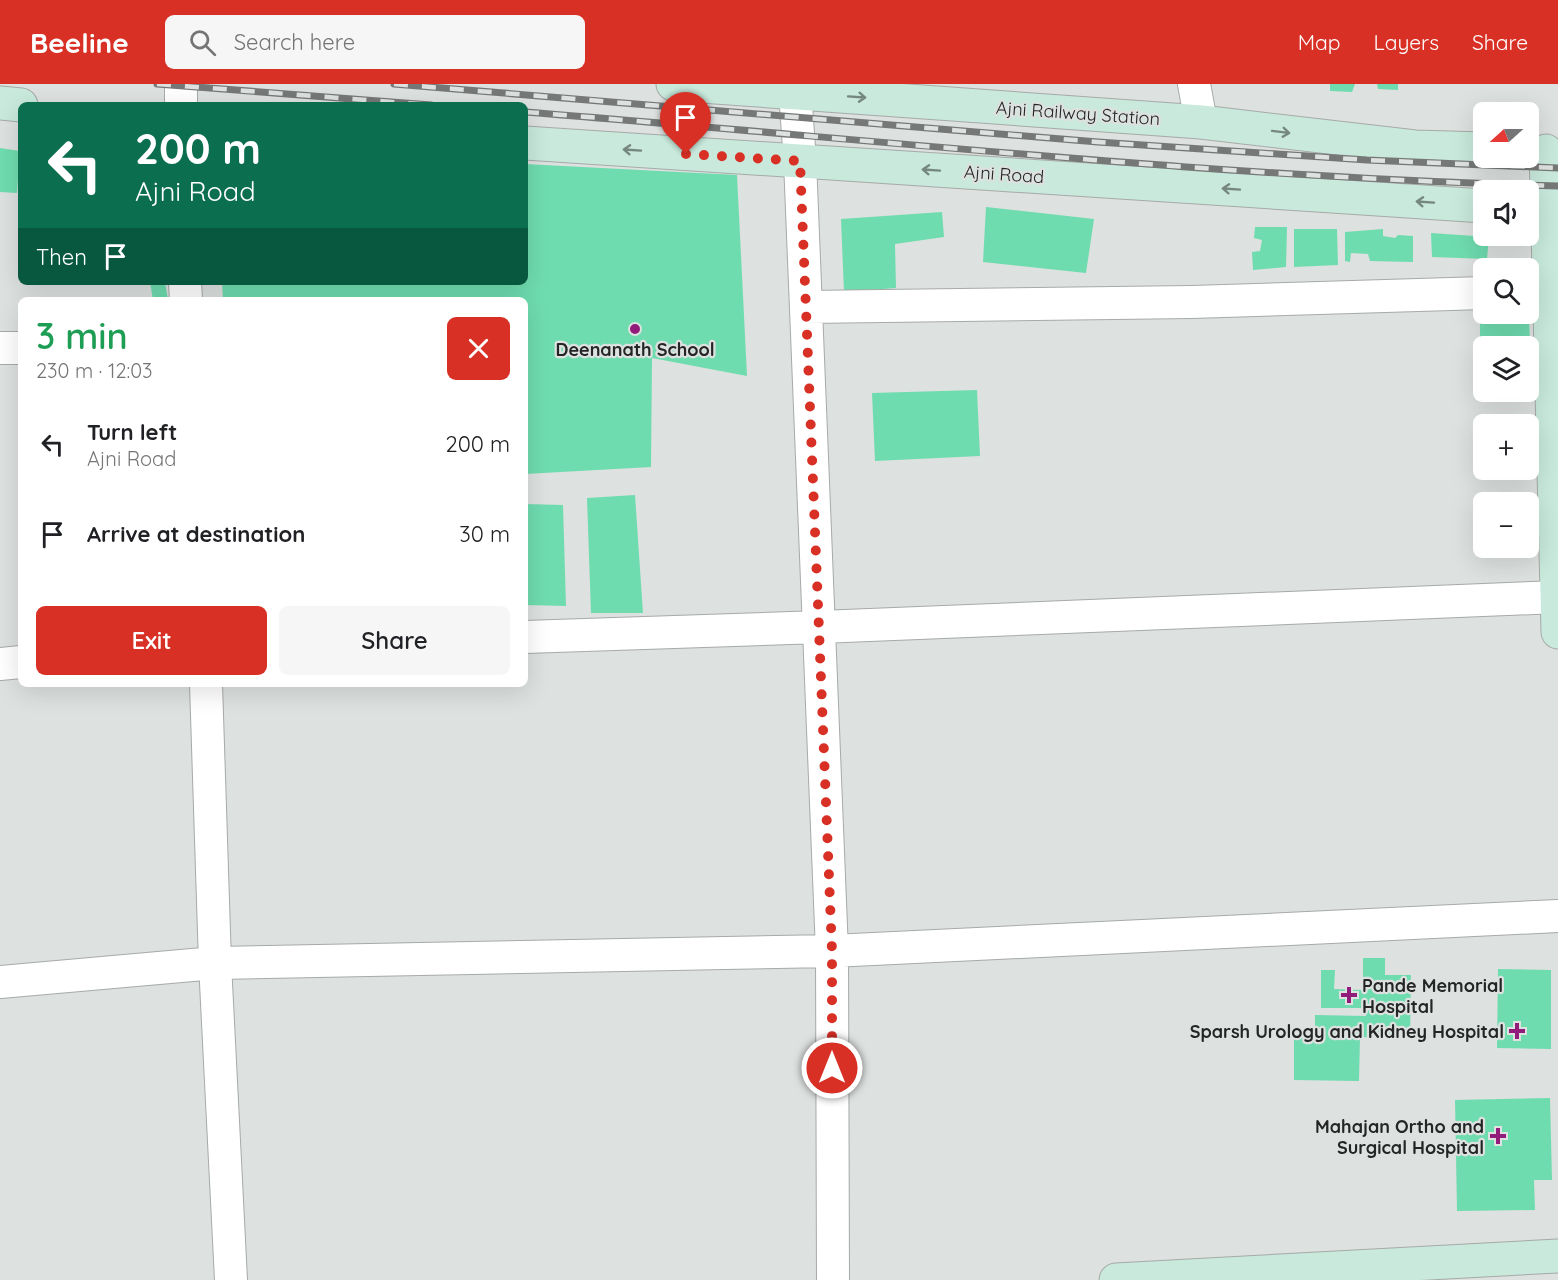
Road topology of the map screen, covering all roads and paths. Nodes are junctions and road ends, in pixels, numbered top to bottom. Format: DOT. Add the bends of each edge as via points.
graph roads {
  1 [pos="181,84"];
  2 [pos="672,84"];
  3 [pos="1194,84"];
  4 [pos="795,92"];
  5 [pos="181,102"];
  6 [pos="0,103"];
  7 [pos="18,105"];
  8 [pos="1201,122"];
  9 [pos="528,143"];
  10 [pos="1473,149"];
  11 [pos="1544,151"];
  12 [pos="800,161"];
  13 [pos="1473,205"];
  14 [pos="1544,210"];
  15 [pos="1539,278"];
  16 [pos="1473,292"];
  17 [pos="806,307"];
  18 [pos="1539,307"];
  19 [pos="0,348"];
  20 [pos="18,348"];
  21 [pos="1557,597"];
  22 [pos="820,627"];
  23 [pos="1558,632"];
  24 [pos="528,637"];
  25 [pos="18,662"];
  26 [pos="0,664"];
  27 [pos="206,687"];
  28 [pos="1558,916"];
  29 [pos="832,951"];
  30 [pos="215,963"];
  31 [pos="0,982"];
  32 [pos="1558,1256"];
  33 [pos="231,1280"];
  34 [pos="832,1280"];
  35 [pos="1116,1280"];
  1 -- 5 [label="street"];
  2 -- 4 [label="main road, Ajni Railway Station"];
  3 -- 8 [label="street"];
  4 -- 8 [label="main road, Ajni Railway Station, one-way"];
  4 -- 12 [label="street"];
  6 -- 7 [label="main road"];
  8 -- 10 [label="main road, Ajni Railway Station, one-way" via="1415,147"];
  12 -- 9 [label="main road, Ajni Road, one-way"];
  11 -- 14 [label="main road"];
  13 -- 12 [label="main road, Ajni Road, one-way"];
  12 -- 17 [label="street"];
  14 -- 15 [label="main road"];
  16 -- 17 [label="street" via="1192,302"];
  17 -- 22 [label="street"];
  18 -- 21 [label="main road"];
  19 -- 20 [label="street"];
  21 -- 22 [label="street"];
  21 -- 23 [label="main road"];
  22 -- 24 [label="street"];
  22 -- 29 [label="street"];
  25 -- 26 [label="street"];
  27 -- 30 [label="street"];
  28 -- 29 [label="street"];
  29 -- 30 [label="street"];
  29 -- 34 [label="street"];
  30 -- 31 [label="street"];
  30 -- 33 [label="street"];
  32 -- 35 [label="main road"];
}
